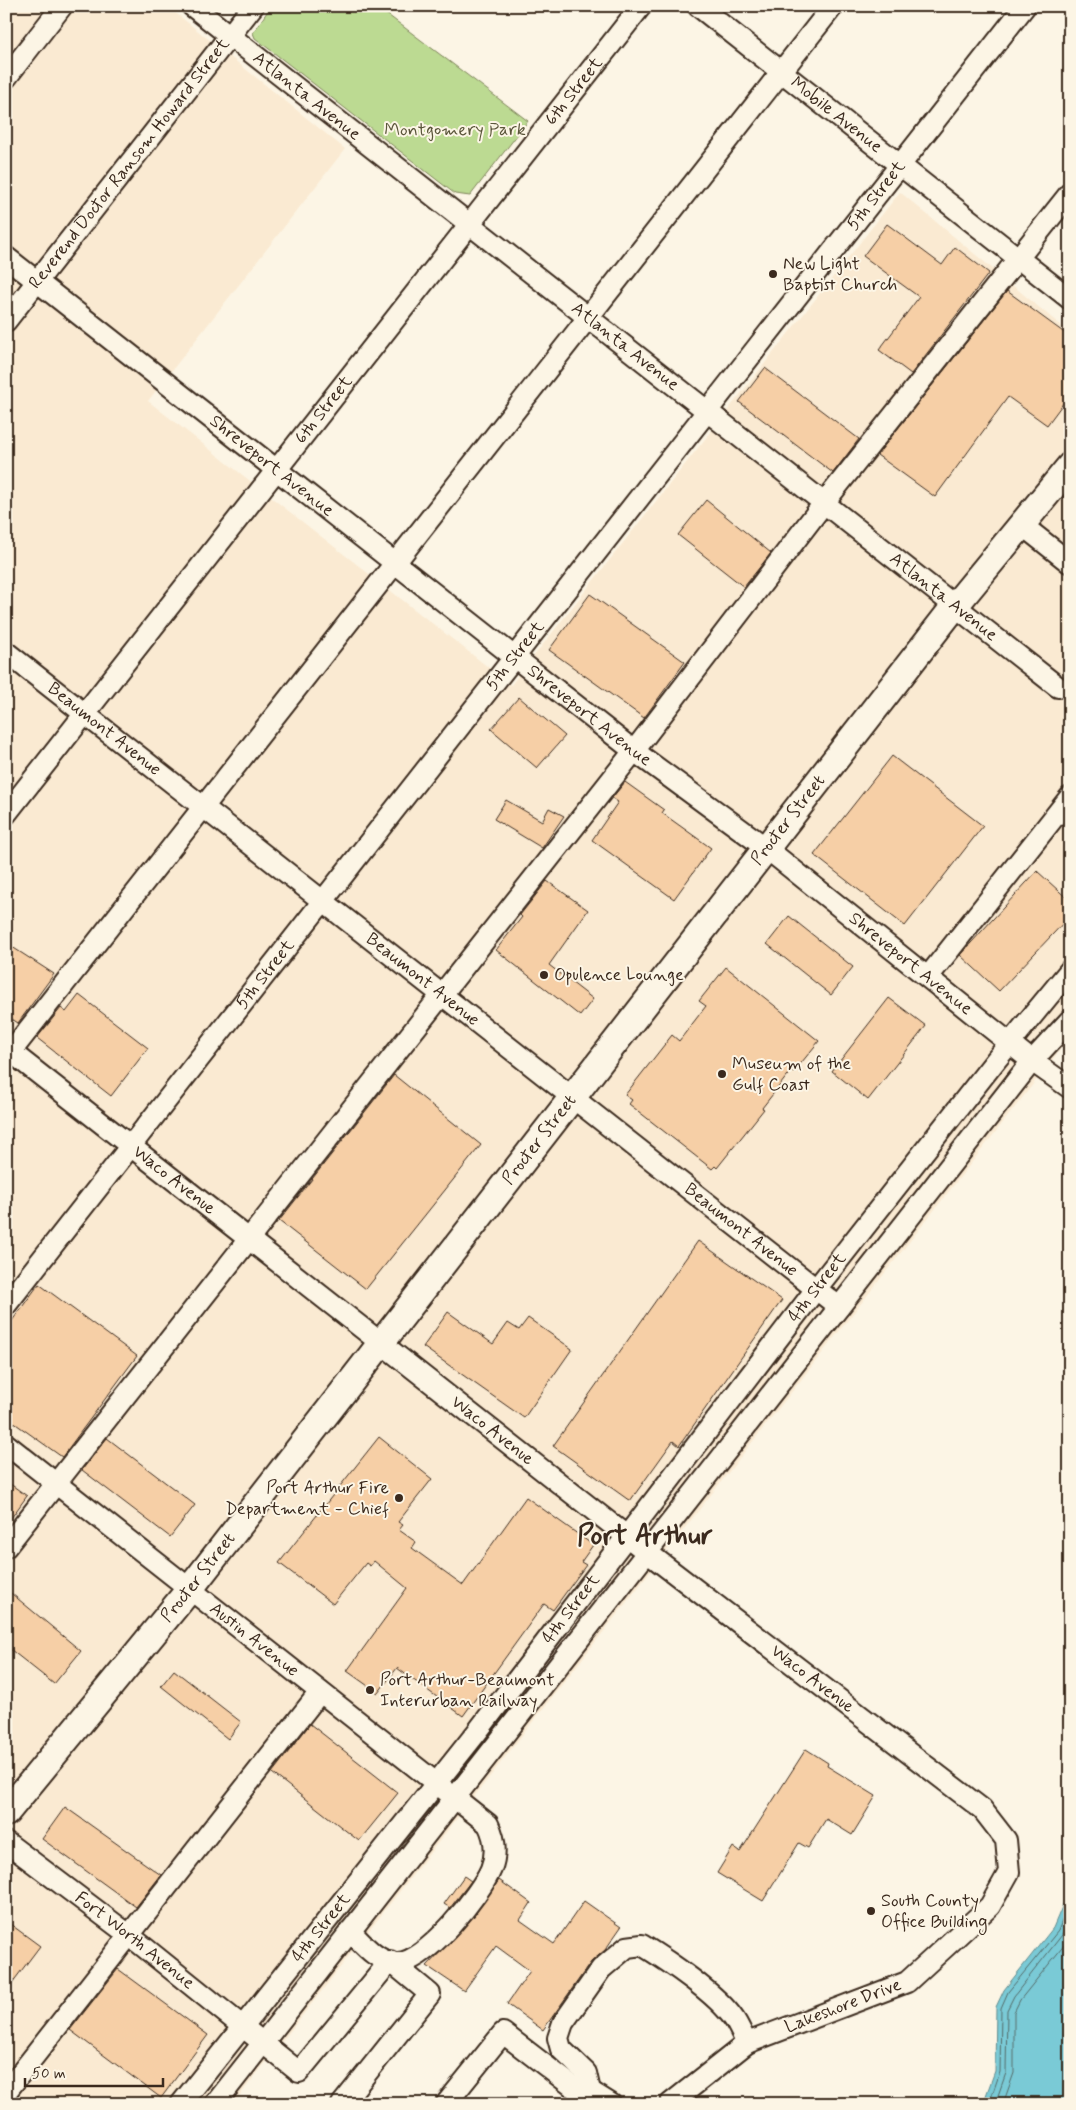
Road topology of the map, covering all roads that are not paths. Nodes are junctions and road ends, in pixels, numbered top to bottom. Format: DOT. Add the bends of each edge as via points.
graph roads {
  1 [pos="62,6"];
  2 [pos="192,6"];
  3 [pos="253,6"];
  4 [pos="640,6"];
  5 [pos="698,6"];
  6 [pos="832,6"];
  7 [pos="1026,6"];
  8 [pos="230,36"];
  9 [pos="781,72"];
  10 [pos="6,78"];
  11 [pos="900,166"];
  12 [pos="1070,193"];
  13 [pos="470,223"];
  14 [pos="6,257"];
  15 [pos="1018,259"];
  16 [pos="37,281"];
  17 [pos="1070,299"];
  18 [pos="588,316"];
  19 [pos="6,321"];
  20 [pos="707,412"];
  21 [pos="1070,466"];
  22 [pos="277,469"];
  23 [pos="824,503"];
  24 [pos="1022,526"];
  25 [pos="395,563"];
  26 [pos="1070,563"];
  27 [pos="954,607"];
  28 [pos="6,652"];
  29 [pos="514,657"];
  30 [pos="1058,687"];
  31 [pos="84,714"];
  32 [pos="634,751"];
  33 [pos="1070,797"];
  34 [pos="204,809"];
  35 [pos="6,814"];
  36 [pos="766,848"];
  37 [pos="322,902"];
  38 [pos="1070,970"];
  39 [pos="928,977"];
  40 [pos="442,995"];
  41 [pos="1070,1020"];
  42 [pos="1010,1043"];
  43 [pos="8,1052"];
  44 [pos="1032,1061"];
  45 [pos="1070,1088"];
  46 [pos="572,1099"];
  47 [pos="132,1146"];
  48 [pos="249,1237"];
  49 [pos="816,1289"];
  50 [pos="6,1305"];
  51 [pos="839,1307"];
  52 [pos="380,1343"];
  53 [pos="6,1444"];
  54 [pos="56,1483"];
  55 [pos="627,1537"];
  56 [pos="6,1547"];
  57 [pos="648,1553"];
  58 [pos="189,1590"];
  59 [pos="320,1692"];
  60 [pos="434,1784"];
  61 [pos="455,1799"];
  62 [pos="982,1809"];
  63 [pos="6,1813"];
  64 [pos="6,1842"];
  65 [pos="350,1931"];
  66 [pos="129,1935"];
  67 [pos="390,1961"];
  68 [pos="242,2026"];
  69 [pos="263,2043"];
  70 [pos="746,2043"];
  71 [pos="590,2091"];
  72 [pos="6,2092"];
  73 [pos="181,2104"];
  74 [pos="216,2104"];
  75 [pos="342,2104"];
  76 [pos="446,2104"];
  77 [pos="611,2104"];
  78 [pos="670,2104"];
  1 -- 10 [label="street"];
  2 -- 8 [label="street, Atlanta Avenue"];
  3 -- 8 [label="street, Reverend Doctor Ransom Howard Street"];
  4 -- 13 [label="street, 6th Street"];
  5 -- 9 [label="street, Mobile Avenue"];
  6 -- 9 [label="street"];
  7 -- 11 [label="street, 5th Street"];
  8 -- 13 [label="street, Atlanta Avenue"];
  8 -- 16 [label="street, Reverend Doctor Ransom Howard Street"];
  9 -- 11 [label="street, Mobile Avenue"];
  9 -- 18 [label="street"];
  11 -- 15 [label="street, Mobile Avenue"];
  11 -- 20 [label="street, 5th Street"];
  12 -- 15 [label="street"];
  13 -- 18 [label="street, Atlanta Avenue"];
  13 -- 22 [label="street, 6th Street"];
  14 -- 16 [label="street, Shreveport Avenue"];
  15 -- 17 [label="street, Mobile Avenue"];
  15 -- 23 [label="street"];
  16 -- 19 [label="street, Reverend Doctor Ransom Howard Street"];
  16 -- 22 [label="street, Shreveport Avenue"];
  18 -- 20 [label="street, Atlanta Avenue"];
  18 -- 25 [label="street"];
  20 -- 23 [label="street, Atlanta Avenue"];
  20 -- 29 [label="street, 5th Street"];
  21 -- 24 [label="main road, Procter Street"];
  22 -- 25 [label="street, Shreveport Avenue"];
  22 -- 31 [label="street, 6th Street"];
  23 -- 27 [label="street, Atlanta Avenue"];
  23 -- 32 [label="street"];
  24 -- 26 [label="street"];
  24 -- 27 [label="main road, Procter Street"];
  25 -- 29 [label="street, Shreveport Avenue"];
  25 -- 34 [label="street"];
  27 -- 30 [label="street, Atlanta Avenue"];
  27 -- 36 [label="main road, Procter Street"];
  28 -- 31 [label="street, Beaumont Avenue"];
  29 -- 32 [label="street, Shreveport Avenue"];
  29 -- 37 [label="street, 5th Street"];
  31 -- 34 [label="street, Beaumont Avenue"];
  31 -- 35 [label="street, 6th Street"];
  32 -- 36 [label="street, Shreveport Avenue"];
  32 -- 40 [label="street"];
  33 -- 39 [label="street"];
  34 -- 37 [label="street, Beaumont Avenue"];
  34 -- 43 [label="street"];
  36 -- 39 [label="street, Shreveport Avenue"];
  36 -- 46 [label="main road, Procter Street"];
  37 -- 40 [label="street, Beaumont Avenue"];
  37 -- 47 [label="street, 5th Street"];
  38 -- 42 [label="street, 4th Street"];
  39 -- 42 [label="street, Shreveport Avenue"];
  40 -- 46 [label="street, Beaumont Avenue"];
  40 -- 48 [label="street"];
  41 -- 44 [label="street, 4th Street"];
  42 -- 44 [label="street, Shreveport Avenue"];
  42 -- 49 [label="street, 4th Street"];
  43 -- 47 [label="street, Waco Avenue"];
  44 -- 45 [label="street, Shreveport Avenue"];
  44 -- 51 [label="street, 4th Street"];
  46 -- 49 [label="street, Beaumont Avenue"];
  46 -- 52 [label="main road, Procter Street"];
  47 -- 48 [label="street, Waco Avenue"];
  47 -- 50 [label="street, 5th Street"];
  48 -- 52 [label="street, Waco Avenue"];
  48 -- 54 [label="street"];
  49 -- 51 [label="street, Beaumont Avenue"];
  49 -- 55 [label="street, 4th Street"];
  51 -- 57 [label="street, 4th Street"];
  52 -- 55 [label="street, Waco Avenue"];
  52 -- 58 [label="main road, Procter Street"];
  53 -- 54 [label="street, Austin Avenue"];
  54 -- 56 [label="street"];
  54 -- 58 [label="street, Austin Avenue"];
  55 -- 57 [label="street, Waco Avenue"];
  55 -- 60 [label="street, 4th Street"];
  57 -- 61 [label="street, 4th Street"];
  57 -- 62 [label="street, Waco Avenue"];
  58 -- 59 [label="street, Austin Avenue"];
  58 -- 63 [label="main road, Procter Street"];
  59 -- 60 [label="street, Austin Avenue"];
  59 -- 66 [label="street"];
  60 -- 61 [label="street, Austin Avenue"];
  60 -- 68 [label="street, 4th Street"];
  61 -- 65 [label="street, 4th Street"];
  61 -- 67 [label="street, Austin Avenue" via="488,1824 494,1836 491,1868 458,1916 427,1950 409,1961"];
  62 -- 70 [label="street, Lakeshore Drive" via="1006,1840 1009,1872 990,1906 907,1982"];
  64 -- 66 [label="street, Fort Worth Avenue"];
  65 -- 67 [label="street" via="378,1957"];
  65 -- 69 [label="street, 4th Street"];
  66 -- 68 [label="street, Fort Worth Avenue"];
  66 -- 72 [label="street"];
  67 -- 69 [label="street, Fort Worth Avenue" via="300,2072"];
  67 -- 75 [label="street" via="430,1994"];
  68 -- 69 [label="street, Fort Worth Avenue"];
  68 -- 73 [label="street, 4th Street"];
  69 -- 74 [label="street, 4th Street"];
  70 -- 71 [label="street" via="733,2018 697,1984 642,1945 627,1947 601,1968 563,2023 558,2038 561,2050 586,2073"];
  70 -- 78 [label="street, Lakeshore Drive"];
  71 -- 76 [label="street" via="576,2089 503,2033"];
  71 -- 77 [label="street"];
}
